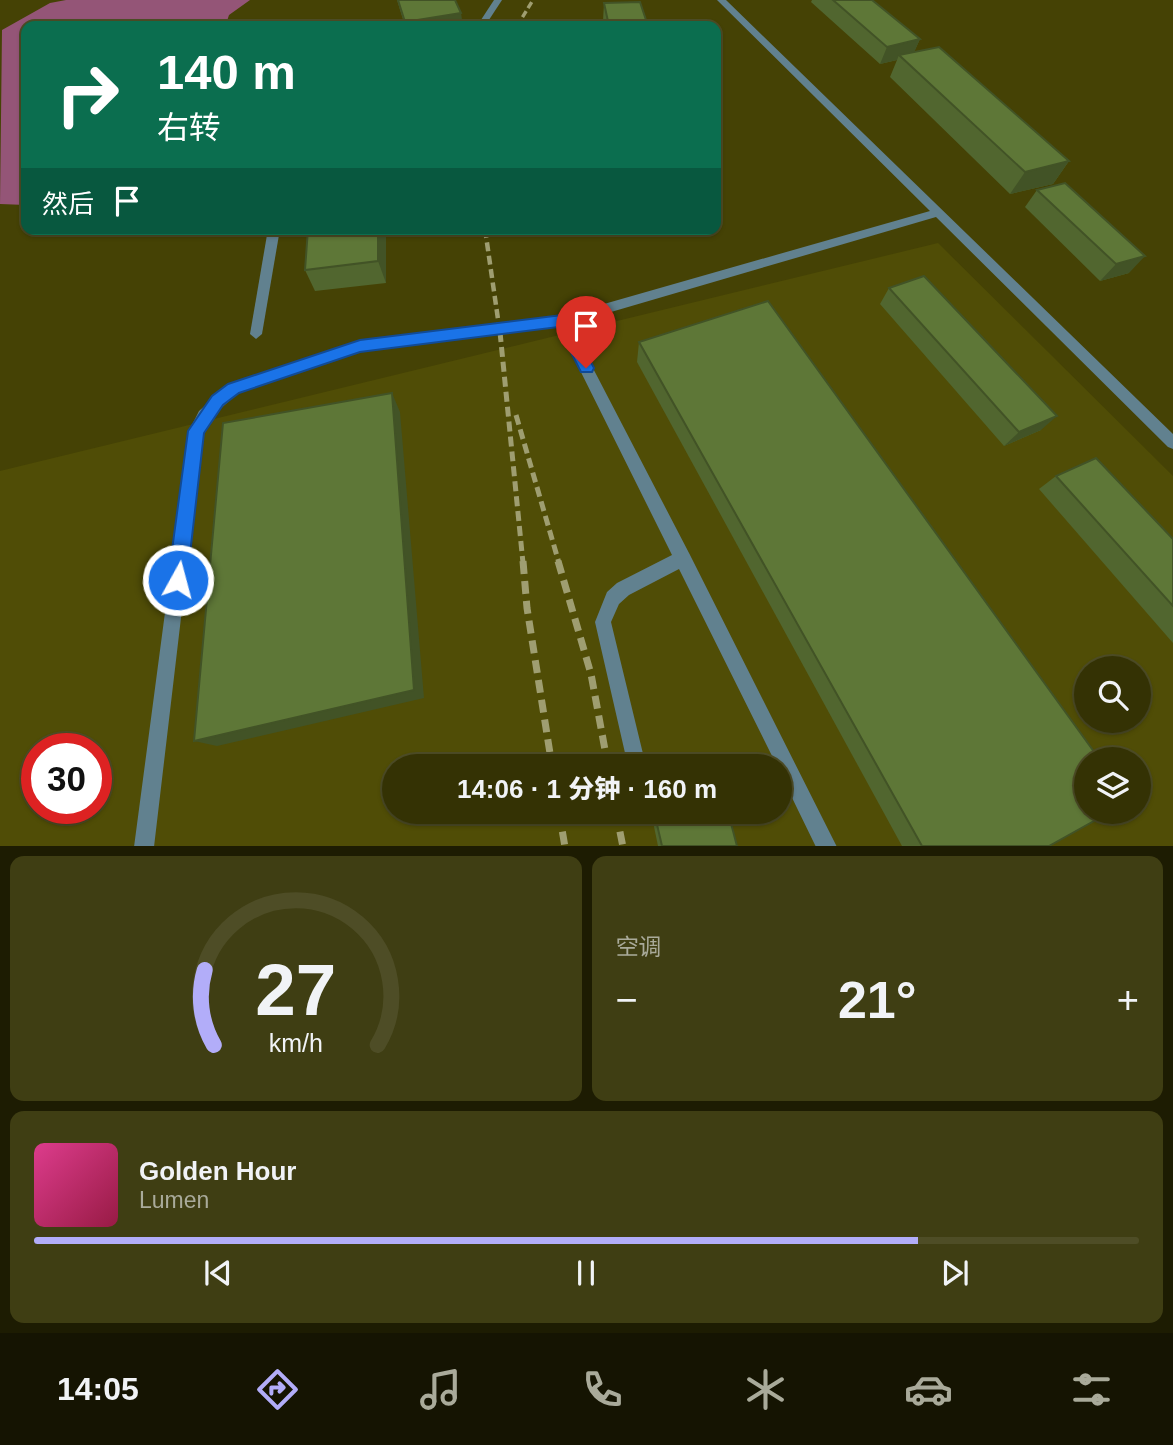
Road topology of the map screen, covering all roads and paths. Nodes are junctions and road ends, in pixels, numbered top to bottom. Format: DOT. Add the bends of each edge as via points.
graph roads {
  1 [pos="498,0"];
  2 [pos="721,0"];
  3 [pos="484,21"];
  4 [pos="937,212"];
  5 [pos="273,235"];
  6 [pos="562,321"];
  7 [pos="256,334"];
  8 [pos="1173,443"];
  9 [pos="683,558"];
  10 [pos="634,754"];
  11 [pos="144,846"];
  12 [pos="827,846"];
  1 -- 3 [label="street"];
  2 -- 4 [label="street"];
  4 -- 6 [label="street"];
  4 -- 8 [label="street"];
  5 -- 7 [label="street"];
  6 -- 9 [label="street"];
  6 -- 11 [label="street" via="360,346 243,385 217,400 204,415 196,431"];
  9 -- 10 [label="street" via="623,589 613,597 603,622"];
  9 -- 12 [label="street"];
}
